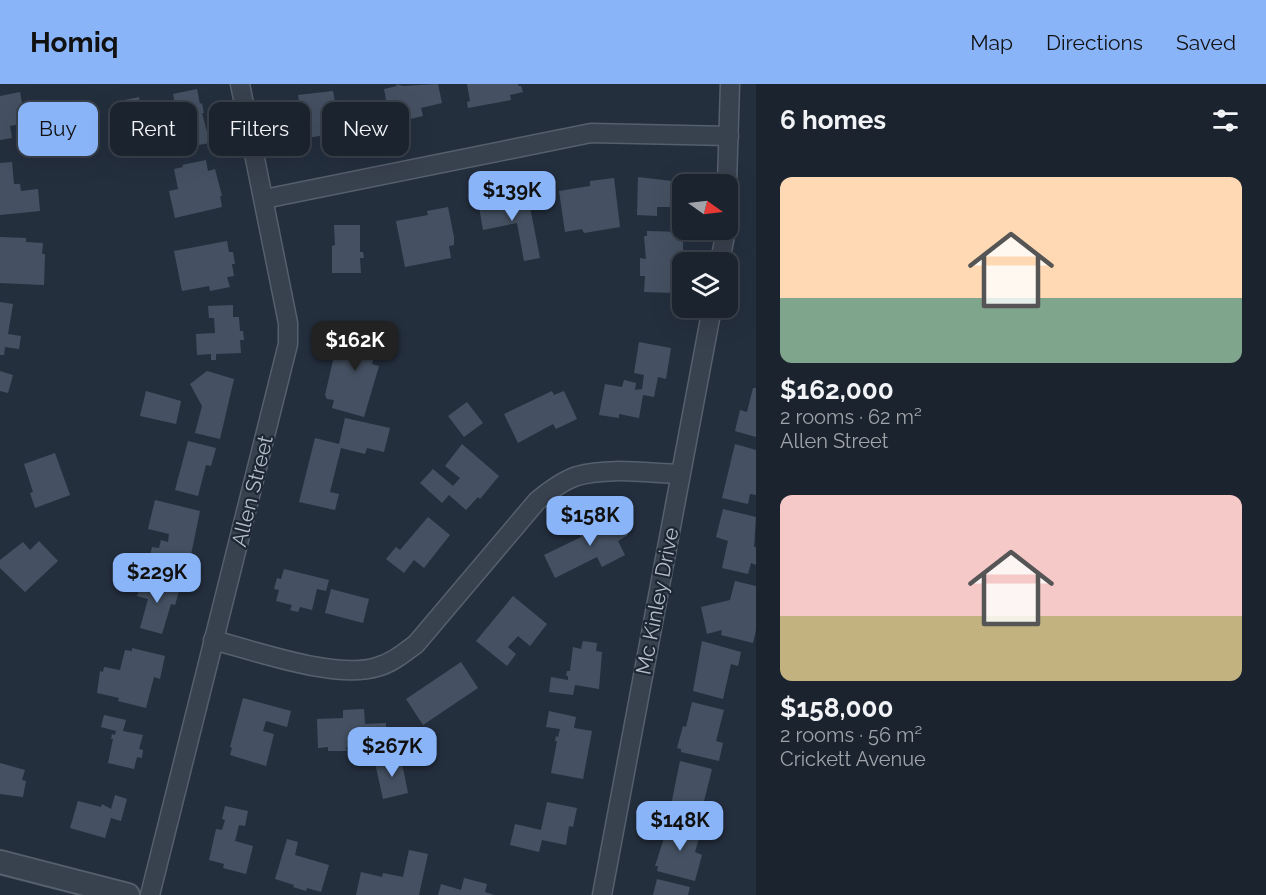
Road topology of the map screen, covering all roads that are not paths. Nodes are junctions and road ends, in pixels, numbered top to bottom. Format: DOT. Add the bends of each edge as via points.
graph roads {
  1 [pos="240,84"];
  2 [pos="730,84"];
  3 [pos="729,136"];
  4 [pos="727,174"];
  5 [pos="264,199"];
  6 [pos="710,318"];
  7 [pos="680,474"];
  8 [pos="213,640"];
  9 [pos="0,862"];
  10 [pos="128,895"];
  11 [pos="150,895"];
  12 [pos="602,895"];
  1 -- 5 [label="street, Allen Street"];
  2 -- 3 [label="street"];
  3 -- 4 [label="street"];
  3 -- 5 [label="street" via="591,133"];
  5 -- 8 [label="street, Allen Street" via="288,323 288,344"];
  6 -- 7 [label="street, Mc Kinley Drive"];
  7 -- 8 [label="street" via="597,472 554,487 537,501 416,644 376,667 352,672 329,670"];
  7 -- 12 [label="street, Mc Kinley Drive"];
  8 -- 11 [label="street, Allen Street"];
  9 -- 10 [label="street"];
}
